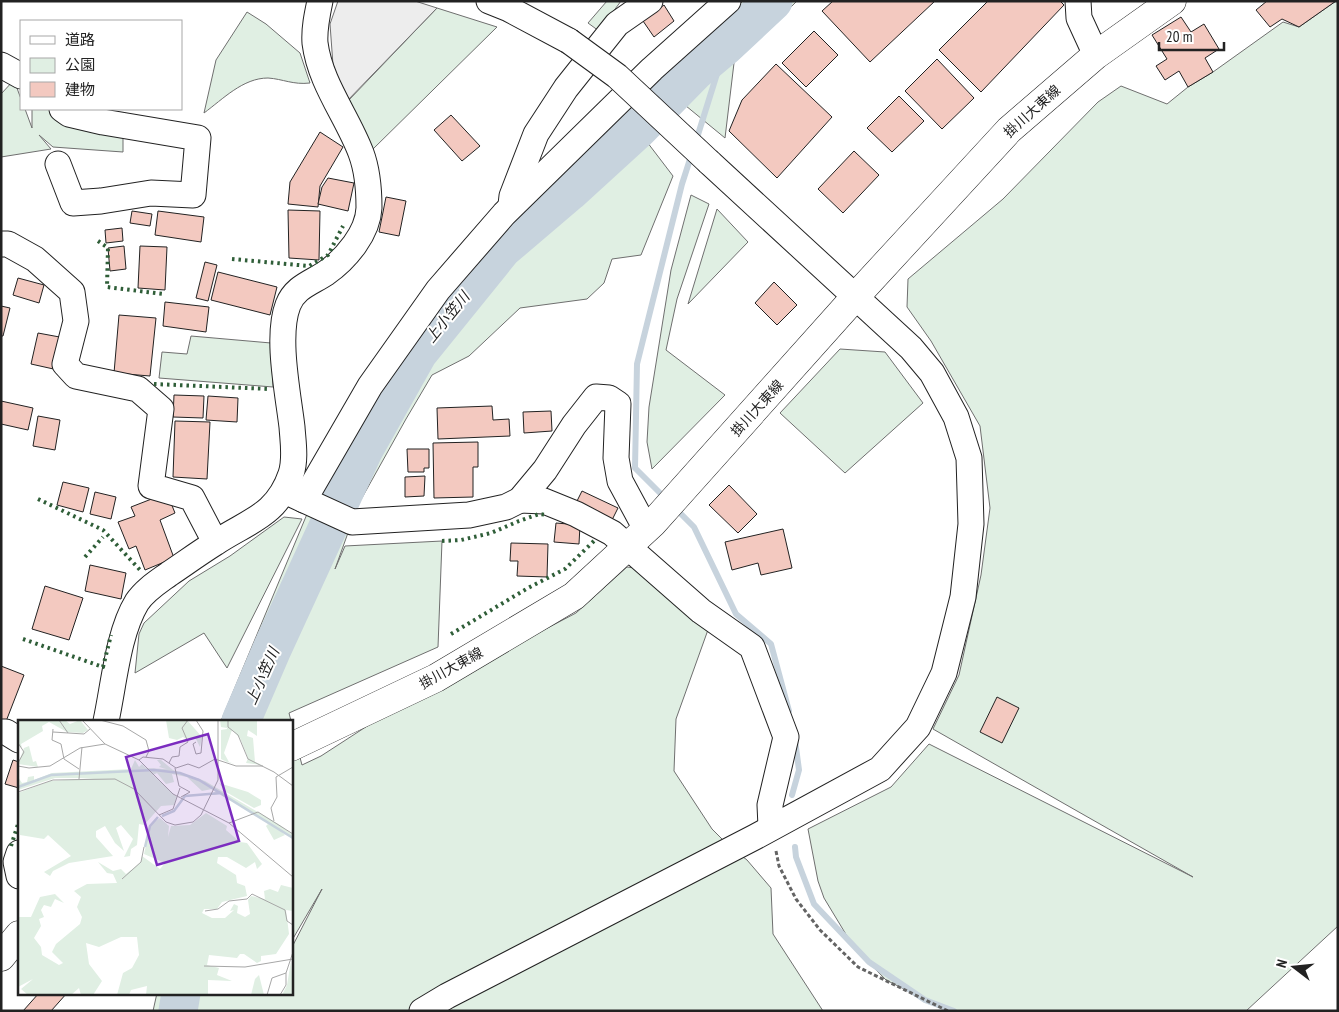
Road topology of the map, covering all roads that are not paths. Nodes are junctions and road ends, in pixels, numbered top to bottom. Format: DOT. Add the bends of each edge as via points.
graph roads {
  1 [pos="320,1"];
  2 [pos="489,1"];
  3 [pos="650,1"];
  4 [pos="728,1"];
  5 [pos="1078,1"];
  6 [pos="1172,1"];
  7 [pos="1096,55"];
  8 [pos="1,65"];
  9 [pos="20,75"];
  10 [pos="63,110"];
  11 [pos="58,164"];
  12 [pos="510,208"];
  13 [pos="1,244"];
  14 [pos="856,296"];
  15 [pos="300,498"];
  16 [pos="520,500"];
  17 [pos="642,533"];
  18 [pos="215,542"];
  19 [pos="106,720"];
  20 [pos="1,732"];
  21 [pos="18,739"];
  22 [pos="292,747"];
  23 [pos="772,827"];
  24 [pos="18,855"];
  25 [pos="18,871"];
  26 [pos="18,936"];
  27 [pos="1,957"];
  28 [pos="422,1011"];
  1 -- 15 [label="street" via="316,44 325,79 361,153 369,209 359,239 326,272 301,287 289,303 282,323 294,449 292,472"];
  2 -- 14 [label="street, bridge" via="569,42 617,76"];
  3 -- 12 [label="street" via="616,24 566,88 536,134"];
  4 -- 12 [label="street" via="652,68"];
  5 -- 7 [label="street" via="1079,18"];
  6 -- 7 [label="main road, 掛川大東線"];
  7 -- 14 [label="main road, 掛川大東線" via="1009,130"];
  8 -- 9 [label="street"];
  10 -- 11 [label="street" via="103,122 198,138 193,195 151,193 72,203"];
  12 -- 15 [label="street" via="438,290 370,386"];
  13 -- 18 [label="street" via="8,244 35,259 72,292 76,321 66,364 76,376 138,389 161,409 152,486 192,498"];
  14 -- 17 [label="main road, 掛川大東線"];
  14 -- 23 [label="street" via="911,348 932,373 956,417 969,458 971,524 963,597 944,673 918,727 880,769"];
  15 -- 16 [label="street" via="352,522 469,515 506,507"];
  15 -- 18 [label="street"];
  16 -- 17 [label="street" via="544,501 612,533"];
  16 -- 17 [label="street" via="596,397 609,398 618,404 616,458 620,481"];
  17 -- 22 [label="main road, 掛川大東線" via="574,596 561,604 436,678"];
  17 -- 23 [label="street" via="701,611 752,647 786,736 770,805"];
  18 -- 19 [label="street" via="152,586 138,601 125,630"];
  20 -- 21 [label="street"];
  23 -- 28 [label="street"];
  24 -- 25 [label="street"];
  26 -- 27 [label="main road"];
}
